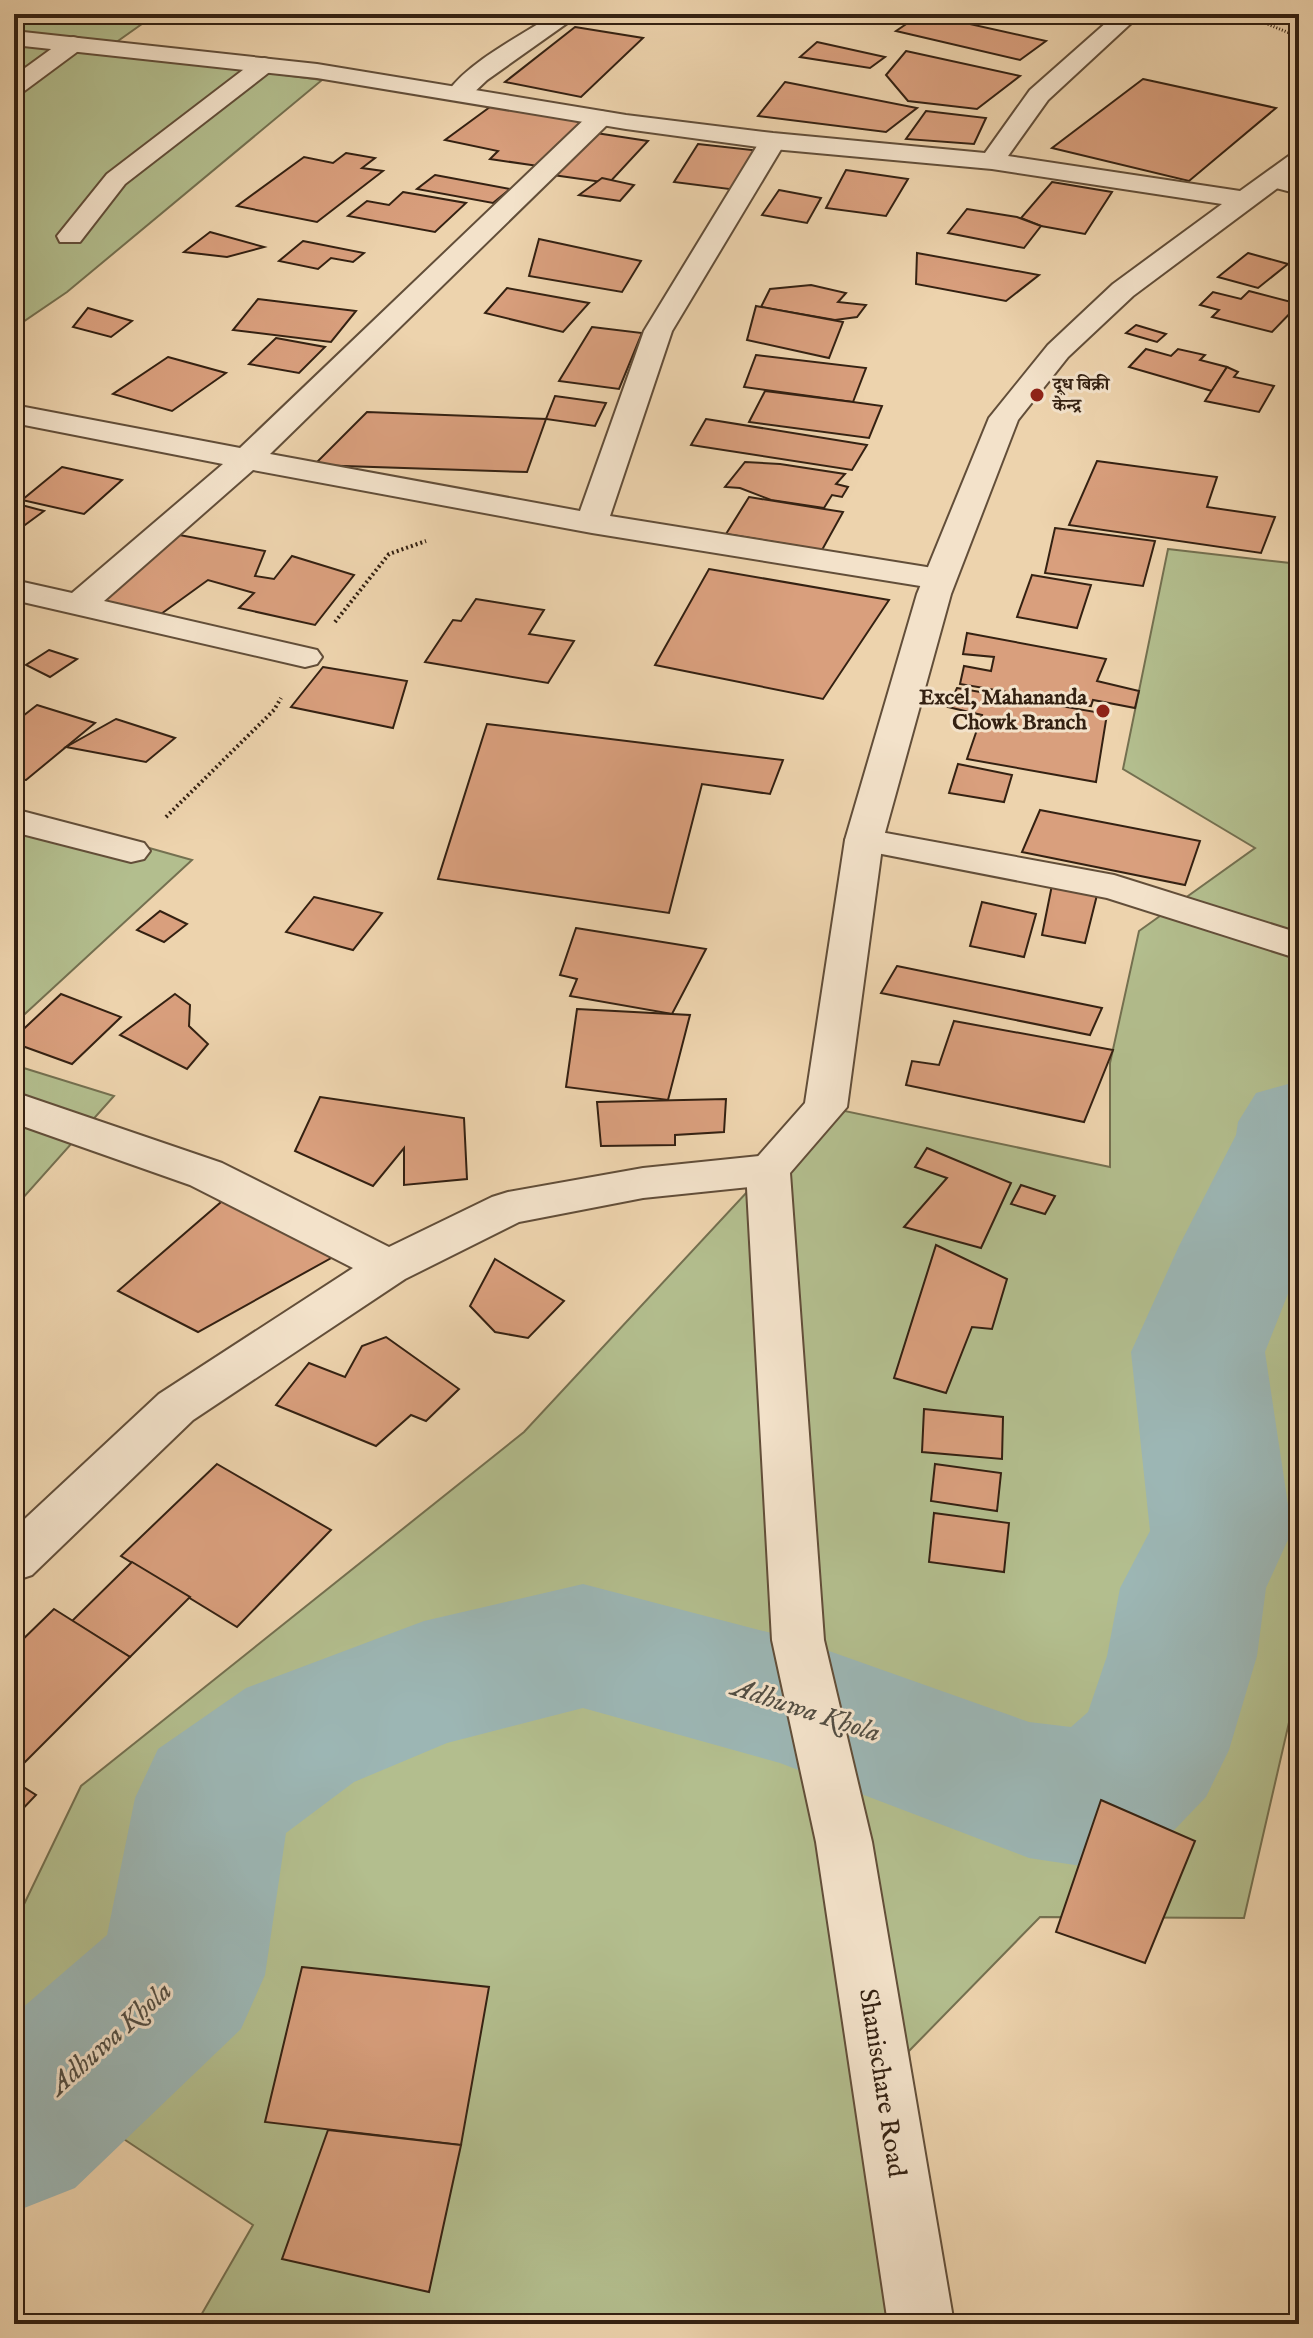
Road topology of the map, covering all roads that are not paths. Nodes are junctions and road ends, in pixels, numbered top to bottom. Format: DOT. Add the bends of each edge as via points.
graph roads {
  1 [pos="569,14"];
  2 [pos="1130,14"];
  3 [pos="14,38"];
  4 [pos="73,44"];
  5 [pos="264,65"];
  6 [pos="14,87"];
  7 [pos="459,93"];
  8 [pos="600,118"];
  9 [pos="773,141"];
  10 [pos="992,161"];
  11 [pos="1279,182"];
  12 [pos="70,236"];
  13 [pos="14,414"];
  14 [pos="247,459"];
  15 [pos="592,523"];
  16 [pos="939,579"];
  17 [pos="14,590"];
  18 [pos="79,605"];
  19 [pos="305,657"];
  20 [pos="14,820"];
  21 [pos="864,840"];
  22 [pos="131,851"];
  23 [pos="1299,946"];
  24 [pos="14,1107"];
  25 [pos="768,1170"];
  26 [pos="389,1267"];
  27 [pos="14,1560"];
  28 [pos="929,2321"];
  1 -- 7 [label="street"];
  2 -- 10 [label="street" via="1039,95"];
  3 -- 4 [label="street"];
  4 -- 5 [label="street"];
  4 -- 6 [label="street"];
  5 -- 7 [label="street"];
  5 -- 12 [label="street" via="116,179"];
  7 -- 8 [label="street"];
  8 -- 9 [label="street"];
  8 -- 14 [label="street"];
  9 -- 10 [label="street"];
  9 -- 15 [label="street" via="658,331"];
  10 -- 11 [label="street"];
  11 -- 16 [label="street" via="1123,290 1058,351 1004,418"];
  13 -- 14 [label="street"];
  14 -- 15 [label="street"];
  14 -- 18 [label="street"];
  15 -- 16 [label="street"];
  16 -- 21 [label="street"];
  17 -- 18 [label="street"];
  18 -- 19 [label="street"];
  20 -- 22 [label="street"];
  21 -- 23 [label="street" via="1114,887"];
  21 -- 25 [label="street" via="826,1107"];
  24 -- 26 [label="street" via="206,1174"];
  25 -- 26 [label="street" via="643,1183 508,1208"];
  25 -- 28 [label="street, Shanischare Road" via="798,1640 844,1842"];
  26 -- 27 [label="street" via="176,1407"];
}
